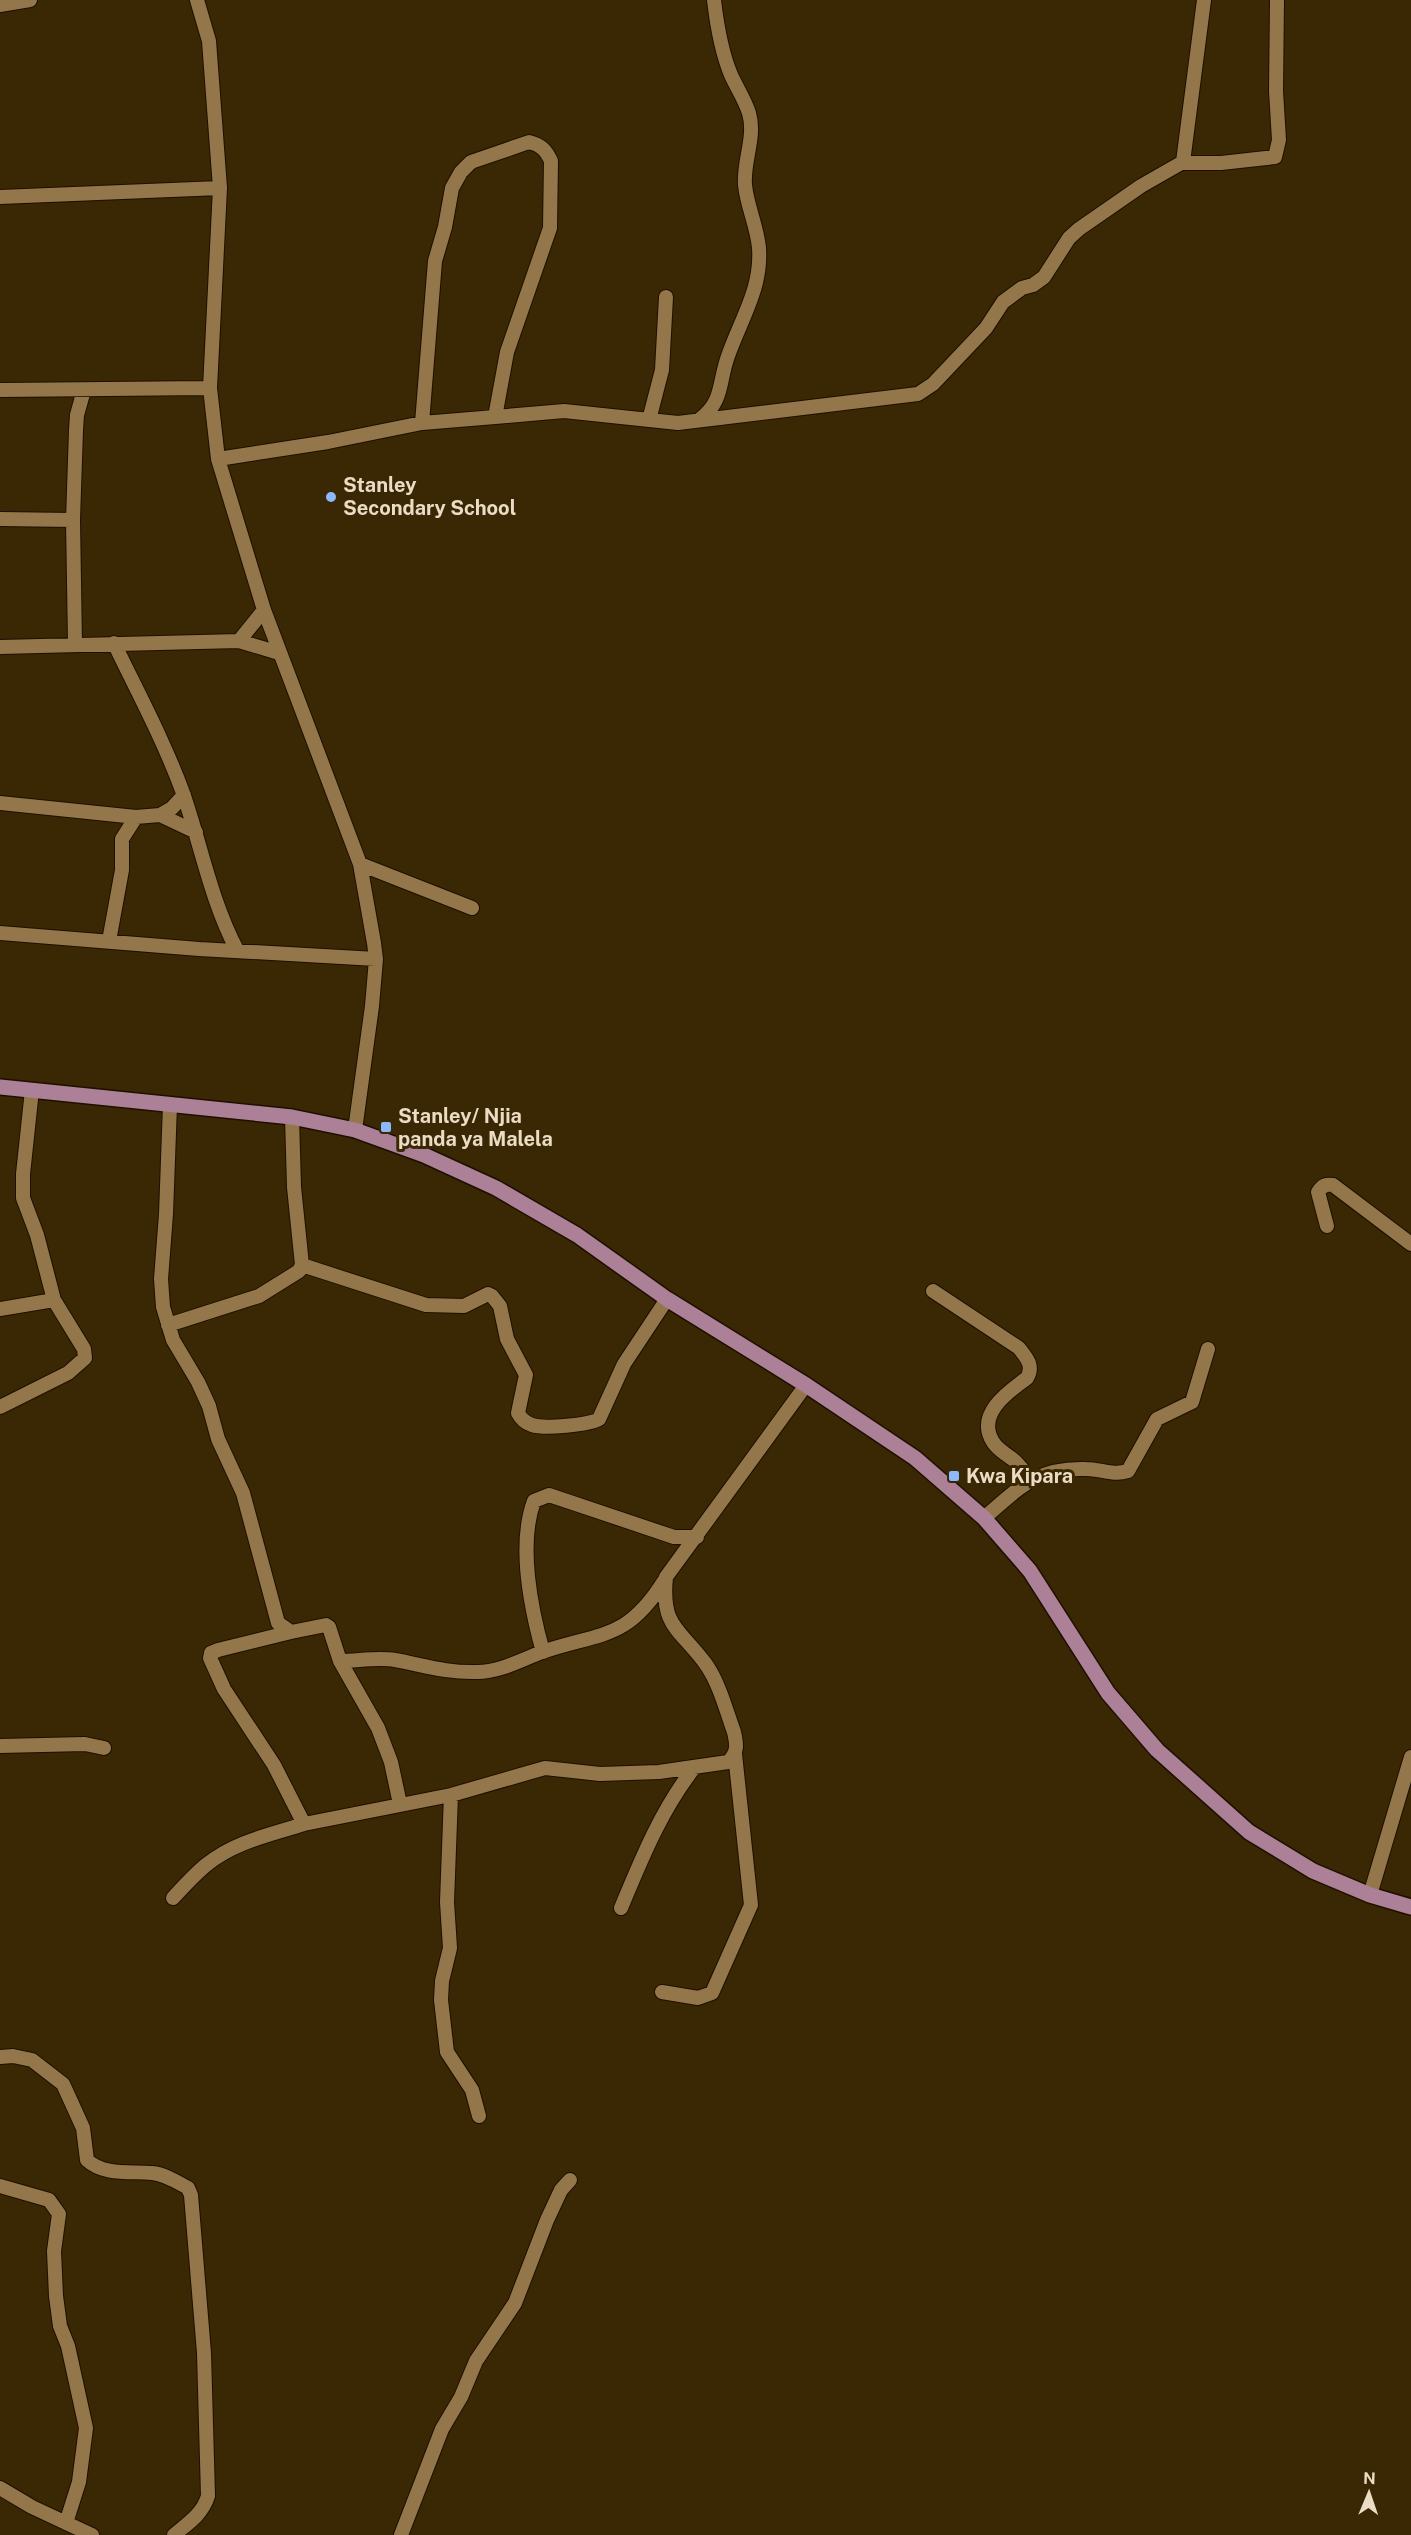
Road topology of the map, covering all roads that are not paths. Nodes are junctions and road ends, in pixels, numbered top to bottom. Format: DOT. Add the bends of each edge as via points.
graph roads {
  1 [pos="30,0"];
  2 [pos="197,0"];
  3 [pos="714,0"];
  4 [pos="1204,0"];
  5 [pos="1277,0"];
  6 [pos="0,5"];
  7 [pos="1182,163"];
  8 [pos="220,188"];
  9 [pos="0,197"];
  10 [pos="666,297"];
  11 [pos="60,388"];
  12 [pos="210,388"];
  13 [pos="0,390"];
  14 [pos="84,390"];
  15 [pos="76,415"];
  16 [pos="495,417"];
  17 [pos="649,420"];
  18 [pos="699,420"];
  19 [pos="422,423"];
  20 [pos="218,459"];
  21 [pos="0,519"];
  22 [pos="73,519"];
  23 [pos="264,610"];
  24 [pos="239,641"];
  25 [pos="114,643"];
  26 [pos="75,644"];
  27 [pos="0,647"];
  28 [pos="279,653"];
  29 [pos="184,795"];
  30 [pos="0,803"];
  31 [pos="160,815"];
  32 [pos="136,817"];
  33 [pos="196,832"];
  34 [pos="360,864"];
  35 [pos="472,908"];
  36 [pos="2,936"];
  37 [pos="109,941"];
  38 [pos="237,950"];
  39 [pos="376,959"];
  40 [pos="0,1087"];
  41 [pos="32,1090"];
  42 [pos="170,1105"];
  43 [pos="292,1117"];
  44 [pos="356,1130"];
  45 [pos="1327,1226"];
  46 [pos="1411,1244"];
  47 [pos="302,1265"];
  48 [pos="933,1291"];
  49 [pos="667,1299"];
  50 [pos="54,1300"];
  51 [pos="0,1310"];
  52 [pos="168,1325"];
  53 [pos="1208,1349"];
  54 [pos="806,1385"];
  55 [pos="0,1407"];
  56 [pos="1030,1479"];
  57 [pos="984,1518"];
  58 [pos="697,1537"];
  59 [pos="666,1577"];
  60 [pos="291,1632"];
  61 [pos="543,1652"];
  62 [pos="340,1661"];
  63 [pos="0,1746"];
  64 [pos="104,1748"];
  65 [pos="735,1754"];
  66 [pos="1411,1757"];
  67 [pos="694,1768"];
  68 [pos="451,1795"];
  69 [pos="400,1804"];
  70 [pos="304,1824"];
  71 [pos="1370,1895"];
  72 [pos="173,1898"];
  73 [pos="1411,1907"];
  74 [pos="621,1908"];
  75 [pos="662,1992"];
  76 [pos="0,2057"];
  77 [pos="479,2116"];
  78 [pos="570,2180"];
  79 [pos="0,2186"];
  80 [pos="0,2488"];
  81 [pos="66,2523"];
  82 [pos="92,2535"];
  83 [pos="174,2535"];
  84 [pos="401,2535"];
  1 -- 6 [label="street"];
  2 -- 8 [label="street" via="209,41"];
  3 -- 18 [label="street" via="718,37 749,113 751,138 745,184 757,236 759,275 722,372 716,405"];
  4 -- 7 [label="street" via="1187,149"];
  5 -- 7 [label="street" via="1279,140 1275,157"];
  7 -- 18 [label="street" via="1079,229 1044,277 1003,302 986,328 925,392"];
  8 -- 9 [label="street"];
  8 -- 12 [label="street"];
  10 -- 17 [label="street" via="662,370"];
  11 -- 13 [label="street"];
  11 -- 14 [label="street"];
  11 -- 15 [label="street"];
  12 -- 14 [label="street"];
  12 -- 20 [label="street"];
  14 -- 15 [label="street"];
  15 -- 22 [label="street"];
  16 -- 17 [label="street" via="564,411"];
  16 -- 19 [label="street"];
  16 -- 19 [label="street" via="507,352 550,228 551,161 538,144 529,142 471,162 452,188 435,261"];
  17 -- 18 [label="street"];
  19 -- 20 [label="street"];
  20 -- 23 [label="street"];
  21 -- 22 [label="street"];
  22 -- 26 [label="street"];
  23 -- 24 [label="street"];
  23 -- 28 [label="street"];
  24 -- 25 [label="street"];
  24 -- 28 [label="street"];
  25 -- 26 [label="street"];
  25 -- 29 [label="street" via="164,743"];
  26 -- 27 [label="street"];
  28 -- 34 [label="street"];
  29 -- 31 [label="street"];
  29 -- 33 [label="street"];
  30 -- 32 [label="street"];
  31 -- 32 [label="street"];
  31 -- 33 [label="street"];
  32 -- 37 [label="street" via="123,839 122,870"];
  33 -- 38 [label="street" via="224,926"];
  34 -- 35 [label="street"];
  34 -- 39 [label="street"];
  36 -- 37 [label="street"];
  37 -- 38 [label="street"];
  38 -- 39 [label="street"];
  39 -- 44 [label="street"];
  40 -- 41 [label="main road"];
  41 -- 42 [label="main road"];
  41 -- 50 [label="street" via="22,1188"];
  42 -- 43 [label="main road"];
  42 -- 52 [label="street" via="161,1280"];
  43 -- 44 [label="main road"];
  43 -- 47 [label="street"];
  44 -- 49 [label="main road" via="496,1188 578,1235"];
  45 -- 46 [label="street" via="1318,1192 1328,1184"];
  47 -- 49 [label="street" via="426,1305 464,1306 488,1294 492,1296 500,1306 507,1339 526,1375 518,1413 526,1423 535,1426 599,1419 624,1365"];
  47 -- 52 [label="street" via="292,1277 259,1296"];
  48 -- 56 [label="street" via="1019,1348 1029,1362 1031,1372 1027,1378 989,1414 987,1424 993,1442"];
  49 -- 54 [label="main road"];
  50 -- 51 [label="street"];
  50 -- 55 [label="street" via="84,1349 85,1358 68,1374"];
  52 -- 60 [label="street" via="209,1406 218,1439 243,1493 278,1623"];
  53 -- 56 [label="street" via="1192,1402 1157,1419 1128,1471 1113,1474 1099,1469 1062,1468"];
  54 -- 57 [label="main road" via="915,1458"];
  54 -- 58 [label="street"];
  56 -- 57 [label="street"];
  57 -- 71 [label="main road" via="1030,1571 1108,1693 1157,1750 1249,1832 1313,1871"];
  58 -- 59 [label="street"];
  58 -- 61 [label="street" via="674,1537 549,1495 534,1501 528,1528 531,1610"];
  59 -- 61 [label="street" via="635,1620 607,1635"];
  59 -- 65 [label="street" via="663,1600 668,1617 711,1675 734,1732"];
  60 -- 62 [label="street" via="326,1625"];
  60 -- 70 [label="street" via="218,1650 210,1658 224,1689 273,1765"];
  61 -- 62 [label="street" via="478,1672 415,1666 393,1659"];
  62 -- 69 [label="street" via="378,1728 391,1761"];
  63 -- 64 [label="street" via="85,1744"];
  65 -- 67 [label="street" via="728,1762"];
  65 -- 75 [label="street" via="751,1905 712,1994 684,1997"];
  66 -- 71 [label="street"];
  67 -- 68 [label="street" via="600,1774 544,1768"];
  67 -- 74 [label="street" via="644,1852"];
  68 -- 69 [label="street"];
  68 -- 77 [label="street" via="447,1902 450,1948 441,2000 447,2052 472,2090"];
  69 -- 70 [label="street"];
  70 -- 72 [label="street" via="248,1841 224,1853"];
  71 -- 73 [label="main road"];
  76 -- 83 [label="street" via="32,2060 63,2084 83,2128 87,2160 94,2167 161,2175 188,2188 191,2195 204,2353 208,2496 205,2508"];
  78 -- 84 [label="street" via="547,2220 515,2302 476,2361 442,2429"];
  79 -- 81 [label="street" via="49,2199 58,2214 54,2252 56,2296 86,2428 79,2482"];
  80 -- 81 [label="street"];
  81 -- 82 [label="street"];
}
